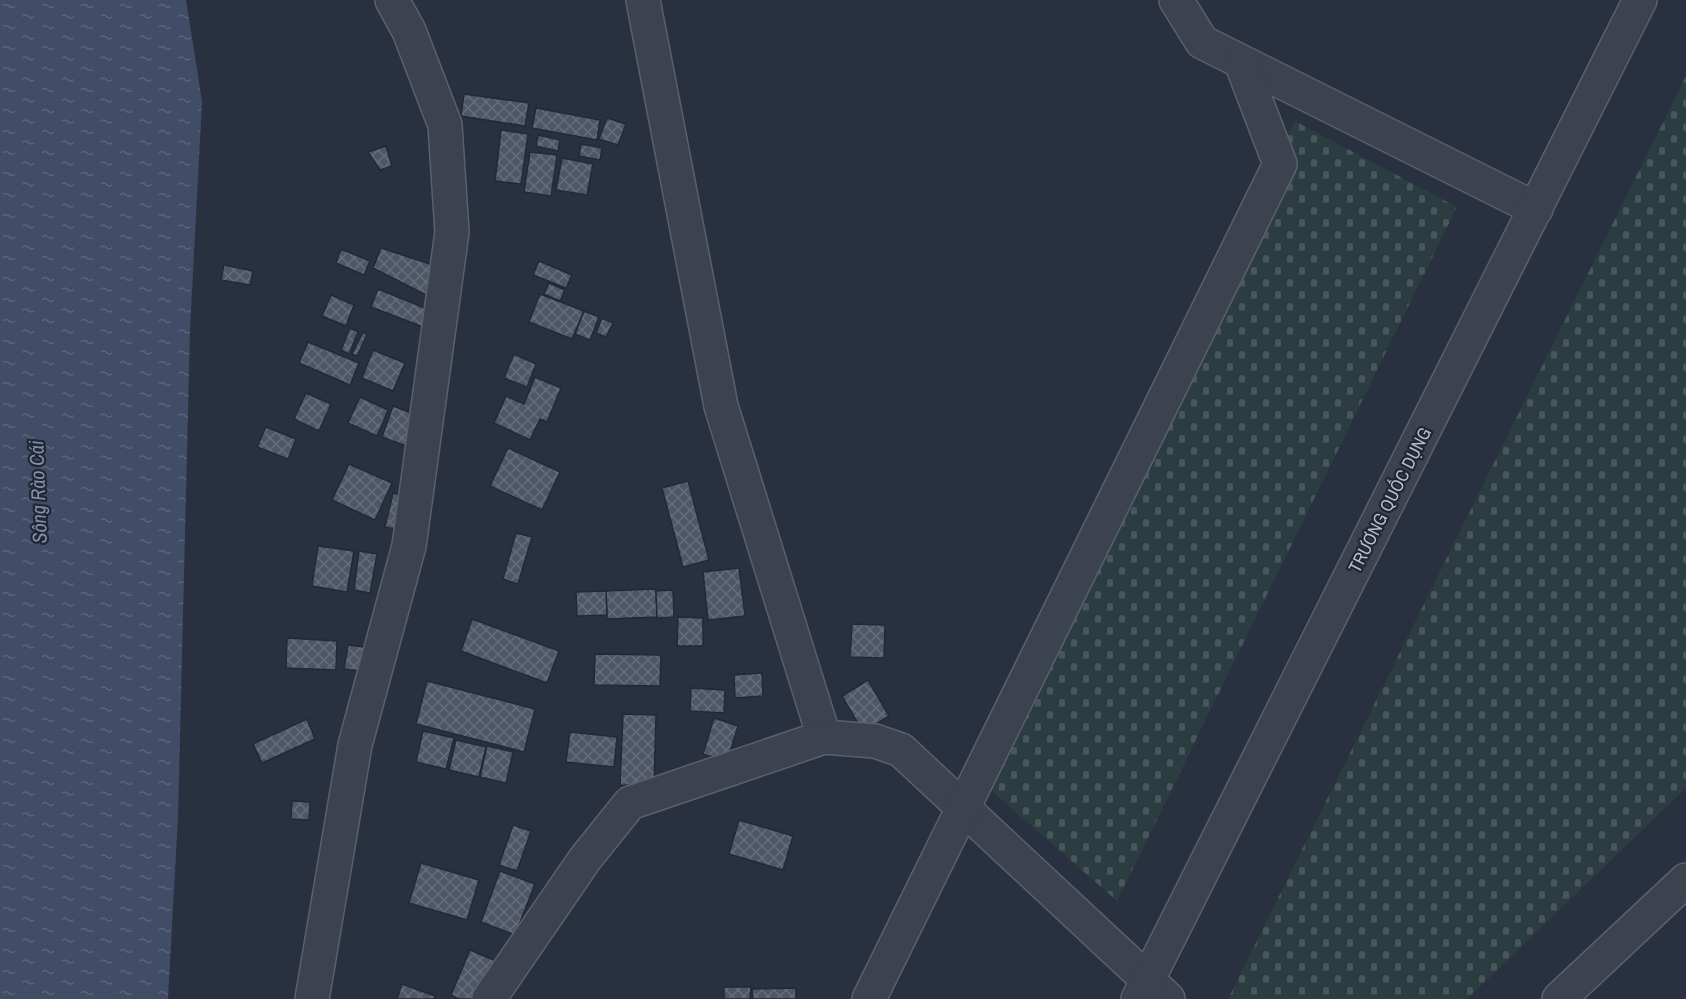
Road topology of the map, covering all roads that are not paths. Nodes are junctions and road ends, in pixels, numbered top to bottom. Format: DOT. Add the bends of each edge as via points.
graph roads {
  1 [pos="392,0"];
  2 [pos="643,0"];
  3 [pos="1176,0"];
  4 [pos="1640,0"];
  5 [pos="1241,62"];
  6 [pos="1536,209"];
  7 [pos="824,737"];
  8 [pos="962,807"];
  9 [pos="1686,880"];
  10 [pos="1151,993"];
  11 [pos="312,999"];
  12 [pos="489,999"];
  13 [pos="869,999"];
  14 [pos="1559,999"];
  1 -- 11 [label="street" via="410,31 445,125 452,232 409,546 355,745"];
  2 -- 7 [label="street" via="721,406"];
  3 -- 5 [label="street" via="1202,42"];
  4 -- 6 [label="street, TRƯƠNG QUỐC DỤNG"];
  5 -- 6 [label="street"];
  5 -- 8 [label="street" via="1280,165"];
  6 -- 10 [label="street, TRƯƠNG QUỐC DỤNG"];
  7 -- 8 [label="street" via="875,741 901,750"];
  7 -- 12 [label="street" via="630,802 585,859"];
  8 -- 10 [label="street"];
  8 -- 13 [label="street"];
  9 -- 14 [label="street"];
}
